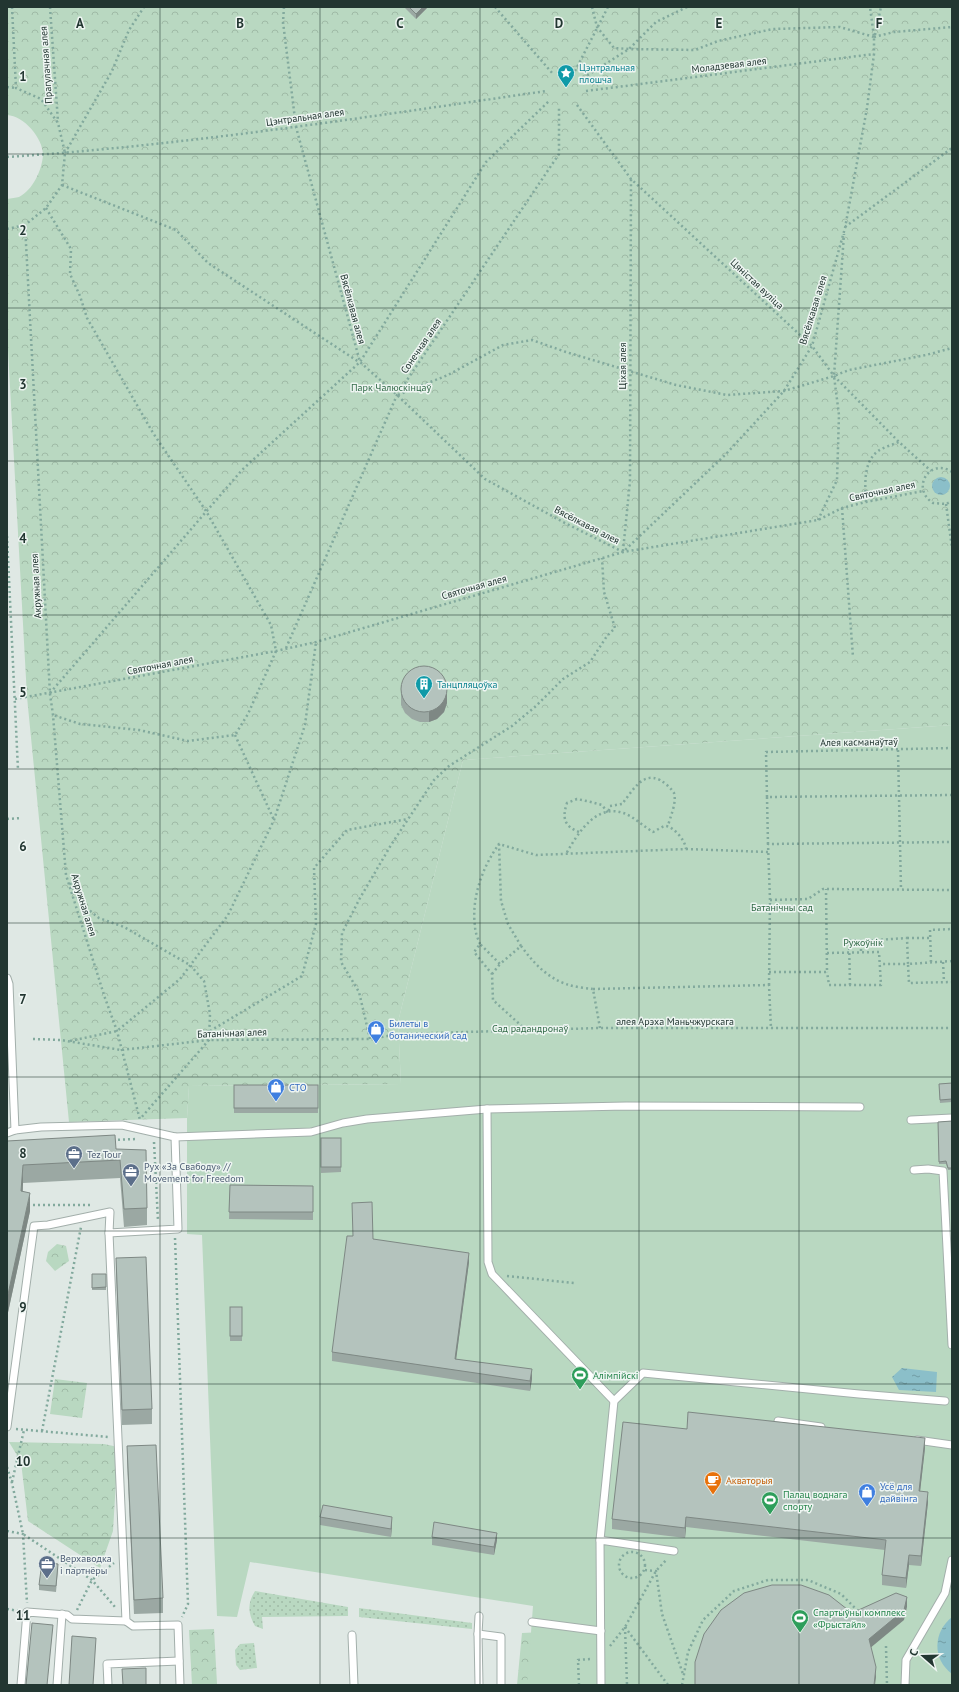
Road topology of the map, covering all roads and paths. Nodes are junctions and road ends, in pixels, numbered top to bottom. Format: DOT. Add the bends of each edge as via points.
graph roads {
  1 [pos="12,7"];
  2 [pos="50,7"];
  3 [pos="144,7"];
  4 [pos="284,7"];
  5 [pos="495,7"];
  6 [pos="592,7"];
  7 [pos="608,7"];
  8 [pos="687,7"];
  9 [pos="870,7"];
  10 [pos="881,7"];
  11 [pos="597,27"];
  12 [pos="952,27"];
  13 [pos="874,37"];
  14 [pos="629,49"];
  15 [pos="874,54"];
  16 [pos="575,71"];
  17 [pos="553,74"];
  18 [pos="583,78"];
  19 [pos="7,87"];
  20 [pos="16,88"];
  21 [pos="546,91"];
  22 [pos="586,91"];
  23 [pos="549,101"];
  24 [pos="577,105"];
  25 [pos="559,108"];
  26 [pos="58,123"];
  27 [pos="296,127"];
  28 [pos="952,148"];
  29 [pos="65,153"];
  30 [pos="7,157"];
  31 [pos="631,179"];
  32 [pos="62,185"];
  33 [pos="46,208"];
  34 [pos="25,225"];
  35 [pos="844,228"];
  36 [pos="7,229"];
  37 [pos="812,346"];
  38 [pos="952,348"];
  39 [pos="360,362"];
  40 [pos="630,371"];
  41 [pos="834,376"];
  42 [pos="784,391"];
  43 [pos="398,395"];
  44 [pos="899,442"];
  45 [pos="931,471"];
  46 [pos="952,472"];
  47 [pos="923,491"];
  48 [pos="952,501"];
  49 [pos="866,502"];
  50 [pos="946,504"];
  51 [pos="842,508"];
  52 [pos="206,511"];
  53 [pos="818,520"];
  54 [pos="7,536"];
  55 [pos="952,548"];
  56 [pos="623,552"];
  57 [pos="602,558"];
  58 [pos="316,642"];
  59 [pos="286,649"];
  60 [pos="276,651"];
  61 [pos="853,657"];
  62 [pos="50,694"];
  63 [pos="15,699"];
  64 [pos="53,715"];
  65 [pos="235,735"];
  66 [pos="952,748"];
  67 [pos="898,750"];
  68 [pos="18,770"];
  69 [pos="898,795"];
  70 [pos="952,795"];
  71 [pos="767,797"];
  72 [pos="608,813"];
  73 [pos="21,818"];
  74 [pos="408,818"];
  75 [pos="7,819"];
  76 [pos="274,820"];
  77 [pos="668,826"];
  78 [pos="579,832"];
  79 [pos="952,842"];
  80 [pos="900,843"];
  81 [pos="499,844"];
  82 [pos="768,844"];
  83 [pos="686,849"];
  84 [pos="768,852"];
  85 [pos="566,854"];
  86 [pos="66,875"];
  87 [pos="826,889"];
  88 [pos="901,890"];
  89 [pos="952,890"];
  90 [pos="770,900"];
  91 [pos="952,929"];
  92 [pos="907,938"];
  93 [pos="930,938"];
  94 [pos="861,941"];
  95 [pos="480,944"];
  96 [pos="521,946"];
  97 [pos="850,952"];
  98 [pos="861,952"];
  99 [pos="826,953"];
  100 [pos="952,961"];
  101 [pos="931,962"];
  102 [pos="943,962"];
  103 [pos="500,964"];
  104 [pos="880,964"];
  105 [pos="908,964"];
  106 [pos="190,966"];
  107 [pos="769,972"];
  108 [pos="827,972"];
  109 [pos="492,974"];
  110 [pos="7,978"];
  111 [pos="944,982"];
  112 [pos="952,982"];
  113 [pos="850,985"];
  114 [pos="769,986"];
  115 [pos="593,989"];
  116 [pos="600,1028"];
  117 [pos="952,1028"];
  118 [pos="771,1029"];
  119 [pos="526,1030"];
  120 [pos="117,1031"];
  121 [pos="209,1032"];
  122 [pos="399,1034"];
  123 [pos="370,1038"];
  124 [pos="33,1039"];
  125 [pos="209,1040"];
  126 [pos="67,1041"];
  127 [pos="121,1050"];
  128 [pos="860,1107"];
  129 [pos="487,1108"];
  130 [pos="952,1118"];
  131 [pos="912,1120"];
  132 [pos="7,1128"];
  133 [pos="15,1130"];
  134 [pos="7,1133"];
  135 [pos="175,1137"];
  136 [pos="154,1138"];
  137 [pos="139,1139"];
  138 [pos="109,1141"];
  139 [pos="914,1170"];
  140 [pos="22,1205"];
  141 [pos="99,1205"];
  142 [pos="82,1218"];
  143 [pos="159,1226"];
  144 [pos="175,1229"];
  145 [pos="109,1233"];
  146 [pos="492,1274"];
  147 [pos="574,1283"];
  148 [pos="952,1345"];
  149 [pos="614,1401"];
  150 [pos="945,1401"];
  151 [pos="778,1421"];
  152 [pos="10,1428"];
  153 [pos="826,1428"];
  154 [pos="24,1430"];
  155 [pos="42,1431"];
  156 [pos="117,1438"];
  157 [pos="912,1440"];
  158 [pos="952,1445"];
  159 [pos="7,1467"];
  160 [pos="12,1483"];
  161 [pos="7,1531"];
  162 [pos="23,1534"];
  163 [pos="600,1540"];
  164 [pos="674,1551"];
  165 [pos="122,1556"];
  166 [pos="952,1560"];
  167 [pos="645,1570"];
  168 [pos="656,1572"];
  169 [pos="92,1580"];
  170 [pos="7,1609"];
  171 [pos="27,1612"];
  172 [pos="859,1613"];
  173 [pos="62,1614"];
  174 [pos="479,1616"];
  175 [pos="72,1619"];
  176 [pos="126,1621"];
  177 [pos="532,1622"];
  178 [pos="178,1625"];
  179 [pos="625,1627"];
  180 [pos="601,1631"];
  181 [pos="478,1634"];
  182 [pos="352,1635"];
  183 [pos="886,1646"];
  184 [pos="601,1658"];
  185 [pos="179,1661"];
  186 [pos="684,1676"];
  187 [pos="21,1685"];
  188 [pos="57,1685"];
  189 [pos="108,1685"];
  190 [pos="180,1685"];
  191 [pos="354,1685"];
  192 [pos="479,1685"];
  193 [pos="501,1685"];
  194 [pos="579,1685"];
  195 [pos="601,1685"];
  196 [pos="626,1685"];
  197 [pos="668,1685"];
  198 [pos="682,1685"];
  199 [pos="887,1685"];
  200 [pos="905,1685"];
  1 -- 20 [label="path"];
  2 -- 26 [label="path, Прагулачная алея"];
  3 -- 29 [label="path" via="129,30 112,71"];
  4 -- 27 [label="path, Вясёлкавая алея" via="283,22"];
  5 -- 17 [label="path"];
  6 -- 11 [label="path"];
  7 -- 11 [label="path"];
  8 -- 14 [label="path" via="656,22"];
  9 -- 13 [label="path, Вясёлкавая алея"];
  10 -- 13 [label="path"];
  11 -- 14 [label="path" via="614,48"];
  11 -- 16 [label="path"];
  12 -- 13 [label="path" via="894,32"];
  13 -- 14 [label="path" via="840,27 773,29 718,41 695,50"];
  13 -- 15 [label="path, Вясёлкавая алея"];
  14 -- 18 [label="path"];
  15 -- 22 [label="path, Моладзевая алея"];
  15 -- 35 [label="path, Вясёлкавая алея" via="867,108"];
  19 -- 20 [label="path"];
  20 -- 26 [label="path" via="41,99"];
  21 -- 27 [label="path, Цэнтральная алея"];
  23 -- 39 [label="path" via="486,162"];
  24 -- 31 [label="path, Цяністая вуліца"];
  25 -- 43 [label="path, Сонечная алея" via="559,154"];
  26 -- 29 [label="path"];
  27 -- 29 [label="path, Цэнтральная алея"];
  27 -- 39 [label="path, Вясёлкавая алея"];
  28 -- 35 [label="path"];
  29 -- 30 [label="path, Цэнтральная алея"];
  29 -- 32 [label="path"];
  31 -- 37 [label="path, Цяністая вуліца"];
  31 -- 40 [label="path, Ціхая алея"];
  32 -- 33 [label="path"];
  32 -- 39 [label="path" via="176,230 208,263"];
  33 -- 34 [label="path"];
  33 -- 52 [label="path" via="71,250 70,274 87,318 152,433"];
  34 -- 36 [label="path"];
  34 -- 62 [label="path, Акружная алея"];
  35 -- 37 [label="path, Вясёлкавая алея"];
  35 -- 41 [label="path"];
  37 -- 41 [label="path, Цяністая вуліца"];
  37 -- 42 [label="path, Вясёлкавая алея"];
  38 -- 41 [label="path" via="849,370"];
  39 -- 43 [label="path, Вясёлкавая алея"];
  39 -- 52 [label="path" via="242,470"];
  40 -- 42 [label="path" via="676,385 727,394"];
  40 -- 43 [label="path" via="532,340 503,345 448,374"];
  40 -- 56 [label="path, Ціхая алея" via="630,481"];
  41 -- 42 [label="path"];
  41 -- 44 [label="path, Цяністая вуліца"];
  41 -- 53 [label="path" via="839,415 837,480"];
  42 -- 56 [label="path, Вясёлкавая алея" via="726,454"];
  43 -- 56 [label="path, Вясёлкавая алея" via="485,479"];
  43 -- 59 [label="path, Сонечная алея"];
  44 -- 45 [label="path, Цяністая вуліца"];
  44 -- 49 [label="path" via="878,451 867,466"];
  45 -- 46 [label="path" via="942,468"];
  45 -- 47 [label="path" via="924,478"];
  47 -- 49 [label="path, Святочная алея"];
  47 -- 50 [label="path" via="933,503"];
  48 -- 50 [label="path"];
  49 -- 51 [label="path, Святочная алея"];
  50 -- 55 [label="path"];
  51 -- 53 [label="path, Святочная алея"];
  51 -- 61 [label="path"];
  52 -- 60 [label="path" via="271,625"];
  52 -- 62 [label="path"];
  53 -- 56 [label="path, Святочная алея"];
  54 -- 63 [label="path"];
  56 -- 57 [label="path, Святочная алея"];
  57 -- 58 [label="path, Святочная алея"];
  57 -- 74 [label="path" via="604,592 615,628 590,662 563,679 512,726 449,766 434,780"];
  58 -- 59 [label="path, Святочная алея"];
  58 -- 76 [label="path" via="305,725"];
  59 -- 60 [label="path, Святочная алея"];
  60 -- 62 [label="path, Святочная алея"];
  60 -- 65 [label="path" via="248,714"];
  62 -- 63 [label="path, Святочная алея"];
  62 -- 64 [label="path, Акружная алея"];
  63 -- 68 [label="path"];
  64 -- 65 [label="path" via="80,724 139,730 188,741"];
  64 -- 86 [label="path, Акружная алея"];
  65 -- 76 [label="path"];
  66 -- 67 [label="path, Алея касманаўтаў"];
  67 -- 69 [label="path"];
  67 -- 71 [label="path, Алея касманаўтаў" via="766,752"];
  69 -- 70 [label="path"];
  69 -- 71 [label="path"];
  69 -- 80 [label="path"];
  71 -- 82 [label="path"];
  72 -- 77 [label="path" via="614,811 629,816 653,832"];
  72 -- 77 [label="path" via="610,806 622,804 633,789 645,779 656,778 666,783 674,794 674,806"];
  72 -- 78 [label="path" via="595,816"];
  72 -- 78 [label="path" via="602,805 591,802 577,799 567,803 564,811 565,822 570,829"];
  73 -- 75 [label="path"];
  74 -- 121 [label="path" via="347,830 314,868 316,924 302,976"];
  74 -- 123 [label="path" via="342,933 341,962 359,992"];
  76 -- 106 [label="path" via="228,915"];
  77 -- 83 [label="path" via="679,835"];
  78 -- 85 [label="path"];
  79 -- 80 [label="path"];
  80 -- 82 [label="path"];
  80 -- 88 [label="path"];
  81 -- 85 [label="path" via="536,855"];
  81 -- 95 [label="path" via="489,858 475,905 474,927"];
  81 -- 96 [label="path" via="502,901 508,924"];
  82 -- 84 [label="path"];
  83 -- 84 [label="path"];
  83 -- 85 [label="path"];
  84 -- 90 [label="path"];
  86 -- 106 [label="path" via="80,903 99,918 124,928"];
  86 -- 120 [label="path, Акружная алея"];
  87 -- 88 [label="path"];
  87 -- 90 [label="path" via="808,900"];
  87 -- 99 [label="path"];
  88 -- 89 [label="path"];
  90 -- 107 [label="path"];
  91 -- 93 [label="path" via="930,930"];
  92 -- 93 [label="path"];
  92 -- 94 [label="path"];
  92 -- 105 [label="path"];
  93 -- 101 [label="path"];
  94 -- 97 [label="path" via="849,940"];
  94 -- 98 [label="path"];
  95 -- 103 [label="path"];
  95 -- 109 [label="path" via="474,952"];
  96 -- 103 [label="path"];
  96 -- 115 [label="path" via="536,965 550,975 566,984"];
  97 -- 98 [label="path"];
  97 -- 99 [label="path"];
  97 -- 113 [label="path"];
  98 -- 104 [label="path" via="879,952"];
  99 -- 108 [label="path"];
  100 -- 102 [label="path"];
  101 -- 102 [label="path"];
  101 -- 105 [label="path"];
  102 -- 111 [label="path"];
  103 -- 109 [label="path"];
  104 -- 105 [label="path"];
  104 -- 113 [label="path" via="881,985"];
  105 -- 111 [label="path" via="909,984"];
  106 -- 120 [label="path" via="180,979"];
  106 -- 121 [label="path" via="204,980 210,1014"];
  107 -- 108 [label="path"];
  107 -- 114 [label="path"];
  108 -- 113 [label="path" via="829,985"];
  109 -- 119 [label="path" via="493,1000"];
  110 -- 133 [label="lane"];
  111 -- 112 [label="path"];
  114 -- 115 [label="path"];
  114 -- 118 [label="path"];
  115 -- 116 [label="path"];
  116 -- 118 [label="path, алея Арэха Маньчжурскага"];
  116 -- 119 [label="path, алея Арэха Маньчжурскага"];
  117 -- 118 [label="path, алея Арэха Маньчжурскага"];
  119 -- 122 [label="path, алея Арэха Маньчжурскага"];
  120 -- 126 [label="path"];
  120 -- 127 [label="path, Акружная алея"];
  121 -- 125 [label="path"];
  122 -- 123 [label="path, Батанічная алея"];
  123 -- 125 [label="path, Батанічная алея"];
  124 -- 126 [label="path"];
  125 -- 127 [label="path, Батанічная алея"];
  125 -- 127 [label="path, Акружная алея" via="140,1120"];
  126 -- 127 [label="path, Батанічная алея"];
  128 -- 129 [label="lane"];
  129 -- 135 [label="lane" via="367,1119 311,1132"];
  129 -- 146 [label="lane" via="488,1262"];
  130 -- 131 [label="lane"];
  132 -- 133 [label="lane"];
  133 -- 134 [label="lane"];
  133 -- 135 [label="lane" via="122,1125"];
  135 -- 144 [label="lane" via="178,1229"];
  136 -- 143 [label="path"];
  137 -- 138 [label="path"];
  139 -- 148 [label="lane" via="943,1171"];
  140 -- 141 [label="path"];
  142 -- 145 [label="lane" via="110,1212"];
  142 -- 152 [label="lane" via="34,1226"];
  142 -- 155 [label="path"];
  144 -- 145 [label="lane"];
  144 -- 178 [label="path" via="188,1604"];
  145 -- 156 [label="lane"];
  146 -- 147 [label="path"];
  146 -- 149 [label="lane"];
  149 -- 150 [label="lane" via="643,1373"];
  149 -- 163 [label="lane"];
  151 -- 153 [label="lane"];
  152 -- 154 [label="path"];
  154 -- 155 [label="path"];
  154 -- 160 [label="path"];
  155 -- 156 [label="path"];
  156 -- 165 [label="lane"];
  157 -- 158 [label="lane"];
  159 -- 160 [label="path"];
  160 -- 162 [label="path"];
  161 -- 162 [label="path"];
  162 -- 169 [label="path"];
  162 -- 171 [label="path"];
  163 -- 164 [label="lane"];
  163 -- 180 [label="lane"];
  164 -- 168 [label="path"];
  165 -- 169 [label="path"];
  165 -- 176 [label="lane"];
  166 -- 200 [label="lane" via="944,1593 906,1660"];
  167 -- 167 [label="path" via="645,1562 636,1552 628,1552 622,1556 620,1570 625,1576 640,1576"];
  167 -- 168 [label="path"];
  168 -- 179 [label="path"];
  168 -- 186 [label="path" via="662,1614"];
  169 -- 175 [label="path"];
  169 -- 176 [label="path"];
  170 -- 171 [label="path"];
  171 -- 173 [label="lane"];
  171 -- 187 [label="lane"];
  172 -- 186 [label="path" via="841,1594 808,1580 768,1580 734,1591 703,1620 688,1652"];
  173 -- 175 [label="lane"];
  173 -- 188 [label="lane"];
  174 -- 181 [label="lane"];
  175 -- 176 [label="lane"];
  176 -- 178 [label="lane" via="134,1626"];
  177 -- 180 [label="lane"];
  178 -- 185 [label="lane"];
  179 -- 184 [label="path"];
  179 -- 196 [label="path"];
  179 -- 197 [label="path"];
  180 -- 184 [label="lane"];
  181 -- 192 [label="lane"];
  181 -- 193 [label="lane" via="501,1637"];
  182 -- 191 [label="lane"];
  183 -- 199 [label="path"];
  184 -- 194 [label="path" via="578,1660"];
  184 -- 195 [label="lane"];
  185 -- 189 [label="lane" via="107,1664"];
  185 -- 190 [label="lane"];
  186 -- 198 [label="path"];
}
